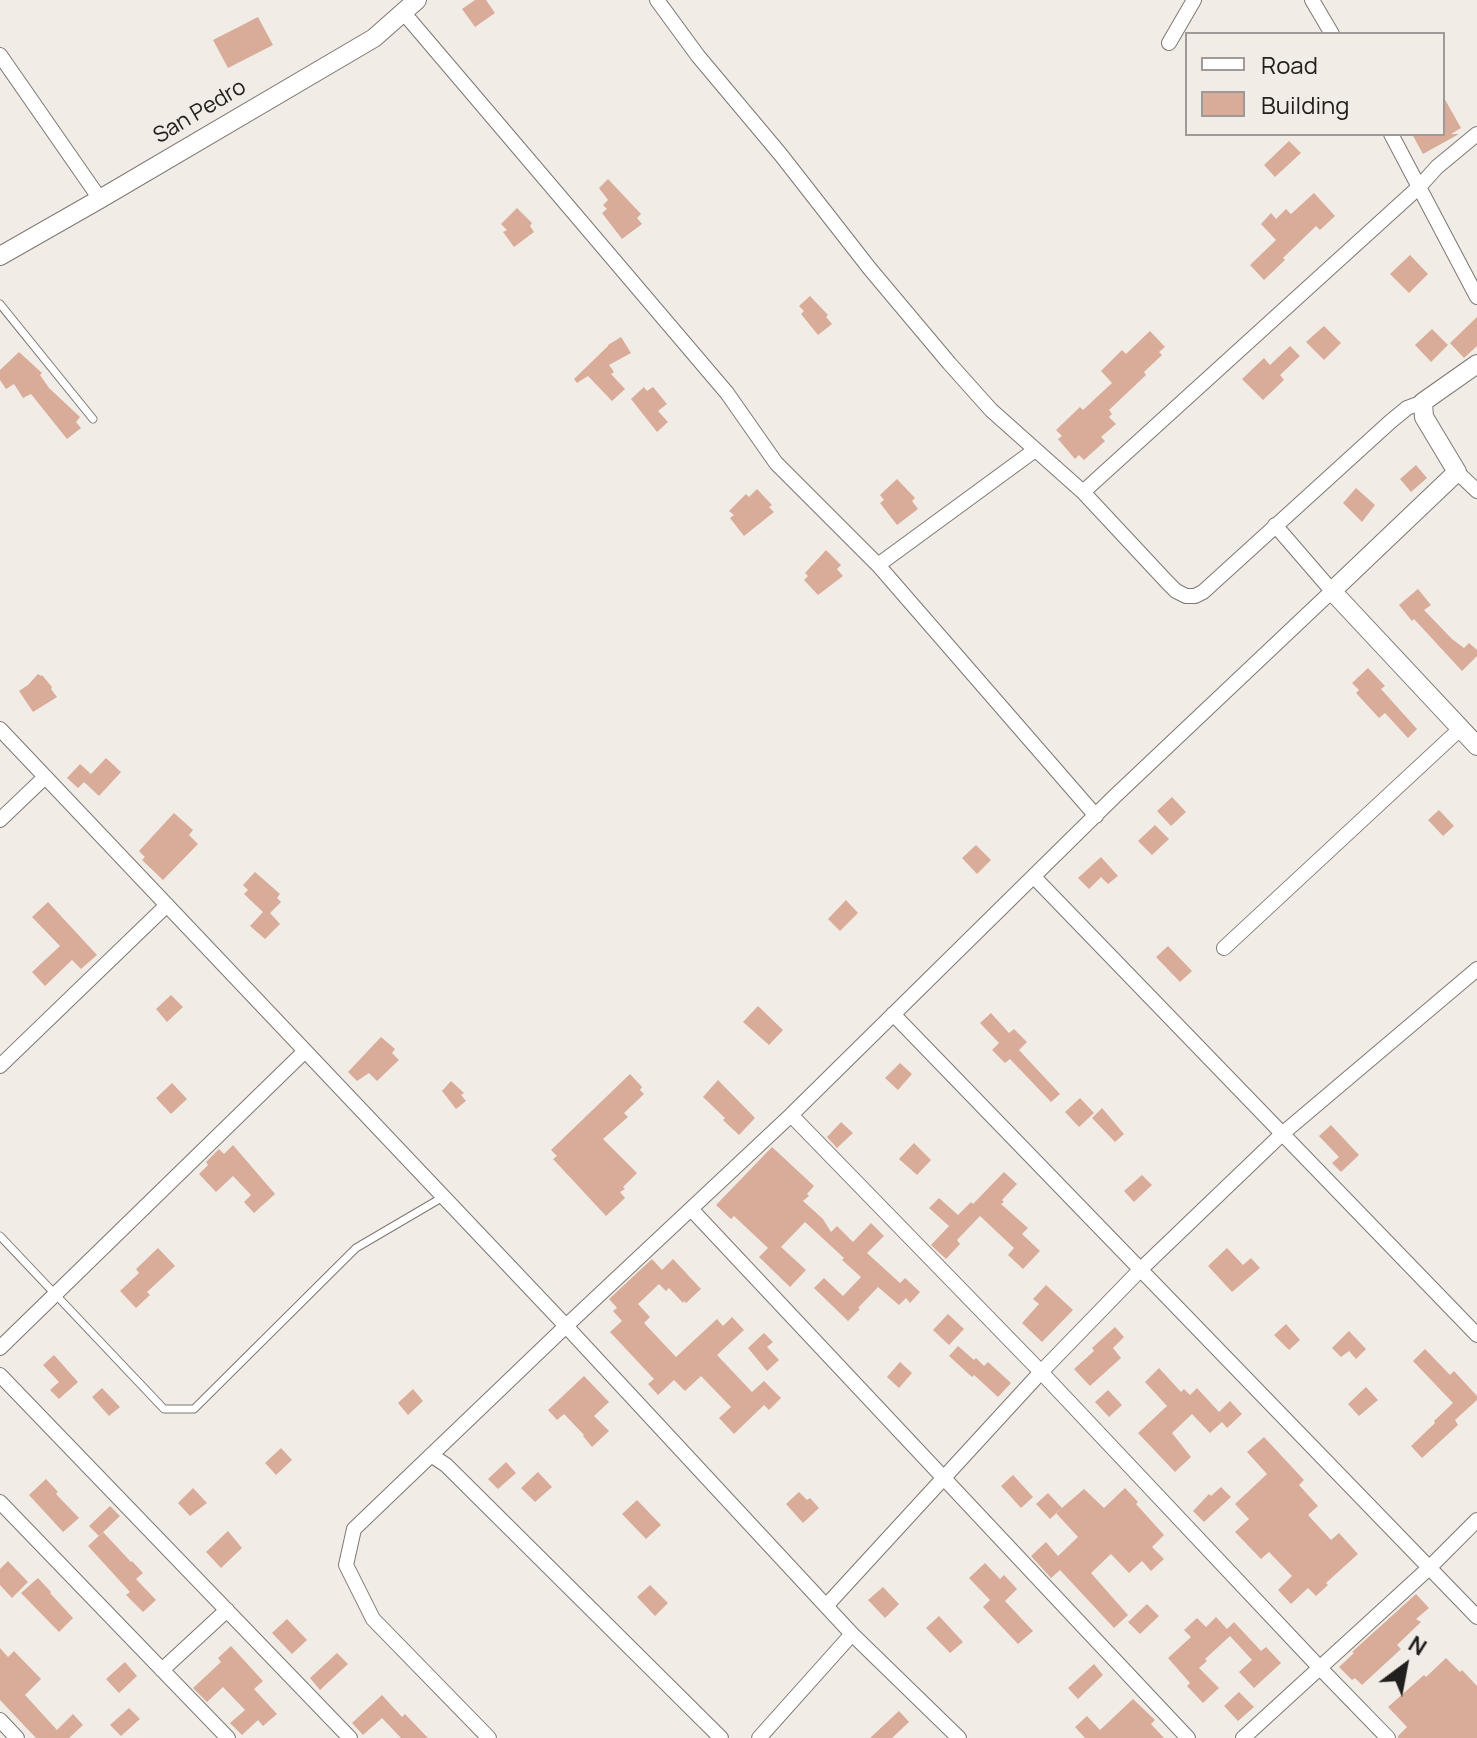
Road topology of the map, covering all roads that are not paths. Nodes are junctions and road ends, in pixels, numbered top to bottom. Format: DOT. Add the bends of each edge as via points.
graph roads {
  1 [pos="657,0"];
  2 [pos="1194,0"];
  3 [pos="1312,0"];
  4 [pos="410,6"];
  5 [pos="1331,32"];
  6 [pos="1169,43"];
  7 [pos="0,55"];
  8 [pos="1477,134"];
  9 [pos="1392,136"];
  10 [pos="1419,187"];
  11 [pos="100,199"];
  12 [pos="0,256"];
  13 [pos="1477,297"];
  14 [pos="0,304"];
  15 [pos="1477,364"];
  16 [pos="1423,402"];
  17 [pos="93,419"];
  18 [pos="1035,450"];
  19 [pos="1457,472"];
  20 [pos="1477,491"];
  21 [pos="1083,492"];
  22 [pos="1275,525"];
  23 [pos="878,565"];
  24 [pos="1332,591"];
  25 [pos="0,729"];
  26 [pos="1460,729"];
  27 [pos="1477,746"];
  28 [pos="45,777"];
  29 [pos="1096,816"];
  30 [pos="0,820"];
  31 [pos="1034,877"];
  32 [pos="167,905"];
  33 [pos="1224,948"];
  34 [pos="1477,969"];
  35 [pos="893,1014"];
  36 [pos="305,1051"];
  37 [pos="0,1066"];
  38 [pos="791,1115"];
  39 [pos="1282,1134"];
  40 [pos="443,1197"];
  41 [pos="691,1209"];
  42 [pos="0,1236"];
  43 [pos="1141,1269"];
  44 [pos="55,1294"];
  45 [pos="566,1326"];
  46 [pos="1477,1335"];
  47 [pos="0,1348"];
  48 [pos="1041,1372"];
  49 [pos="0,1375"];
  50 [pos="431,1455"];
  51 [pos="944,1478"];
  52 [pos="0,1502"];
  53 [pos="1477,1520"];
  54 [pos="1429,1568"];
  55 [pos="826,1606"];
  56 [pos="227,1610"];
  57 [pos="1477,1617"];
  58 [pos="852,1634"];
  59 [pos="1320,1668"];
  60 [pos="162,1670"];
  61 [pos="0,1720"];
  62 [pos="17,1738"];
  63 [pos="228,1738"];
  64 [pos="350,1738"];
  65 [pos="489,1738"];
  66 [pos="721,1738"];
  67 [pos="759,1738"];
  68 [pos="959,1738"];
  69 [pos="1188,1738"];
  70 [pos="1243,1738"];
  71 [pos="1388,1738"];
  1 -- 18 [label="street" via="939,351"];
  2 -- 6 [label="street"];
  3 -- 5 [label="street"];
  4 -- 11 [label="street, San Pedro" via="374,38"];
  4 -- 23 [label="street" via="727,393 776,463"];
  7 -- 11 [label="street"];
  8 -- 10 [label="street"];
  9 -- 10 [label="street"];
  10 -- 13 [label="street"];
  10 -- 21 [label="street"];
  11 -- 12 [label="street, San Pedro"];
  14 -- 17 [label="lane"];
  15 -- 16 [label="street"];
  16 -- 19 [label="street" via="1424,417"];
  16 -- 22 [label="street" via="1390,422"];
  18 -- 21 [label="street"];
  18 -- 23 [label="street"];
  19 -- 20 [label="street"];
  19 -- 24 [label="street"];
  21 -- 22 [label="street" via="1186,596 1203,592"];
  22 -- 24 [label="street"];
  23 -- 29 [label="street"];
  24 -- 26 [label="street"];
  24 -- 29 [label="street"];
  25 -- 28 [label="street"];
  26 -- 27 [label="street"];
  26 -- 33 [label="street"];
  28 -- 30 [label="street"];
  28 -- 32 [label="street"];
  29 -- 31 [label="street"];
  31 -- 35 [label="street"];
  31 -- 39 [label="street"];
  32 -- 36 [label="street"];
  32 -- 37 [label="street"];
  34 -- 39 [label="street"];
  35 -- 38 [label="street"];
  35 -- 43 [label="street"];
  36 -- 40 [label="street"];
  36 -- 44 [label="street"];
  38 -- 41 [label="street"];
  38 -- 48 [label="street"];
  39 -- 43 [label="street"];
  39 -- 46 [label="street"];
  40 -- 44 [label="lane" via="356,1248 194,1409 164,1409"];
  40 -- 45 [label="street"];
  41 -- 45 [label="street"];
  41 -- 51 [label="street"];
  42 -- 44 [label="lane"];
  43 -- 48 [label="street"];
  43 -- 54 [label="street"];
  44 -- 47 [label="street"];
  45 -- 50 [label="street"];
  45 -- 55 [label="street"];
  48 -- 51 [label="street"];
  48 -- 59 [label="street"];
  49 -- 56 [label="street"];
  50 -- 65 [label="street" via="354,1529 346,1565 373,1619"];
  50 -- 66 [label="street"];
  51 -- 55 [label="street"];
  51 -- 69 [label="street"];
  52 -- 60 [label="street"];
  53 -- 54 [label="street"];
  54 -- 57 [label="street"];
  54 -- 59 [label="street"];
  55 -- 58 [label="street"];
  56 -- 60 [label="street"];
  56 -- 64 [label="street"];
  58 -- 67 [label="street"];
  58 -- 68 [label="street"];
  59 -- 70 [label="street"];
  59 -- 71 [label="street"];
  60 -- 63 [label="street"];
  61 -- 62 [label="street"];
}
